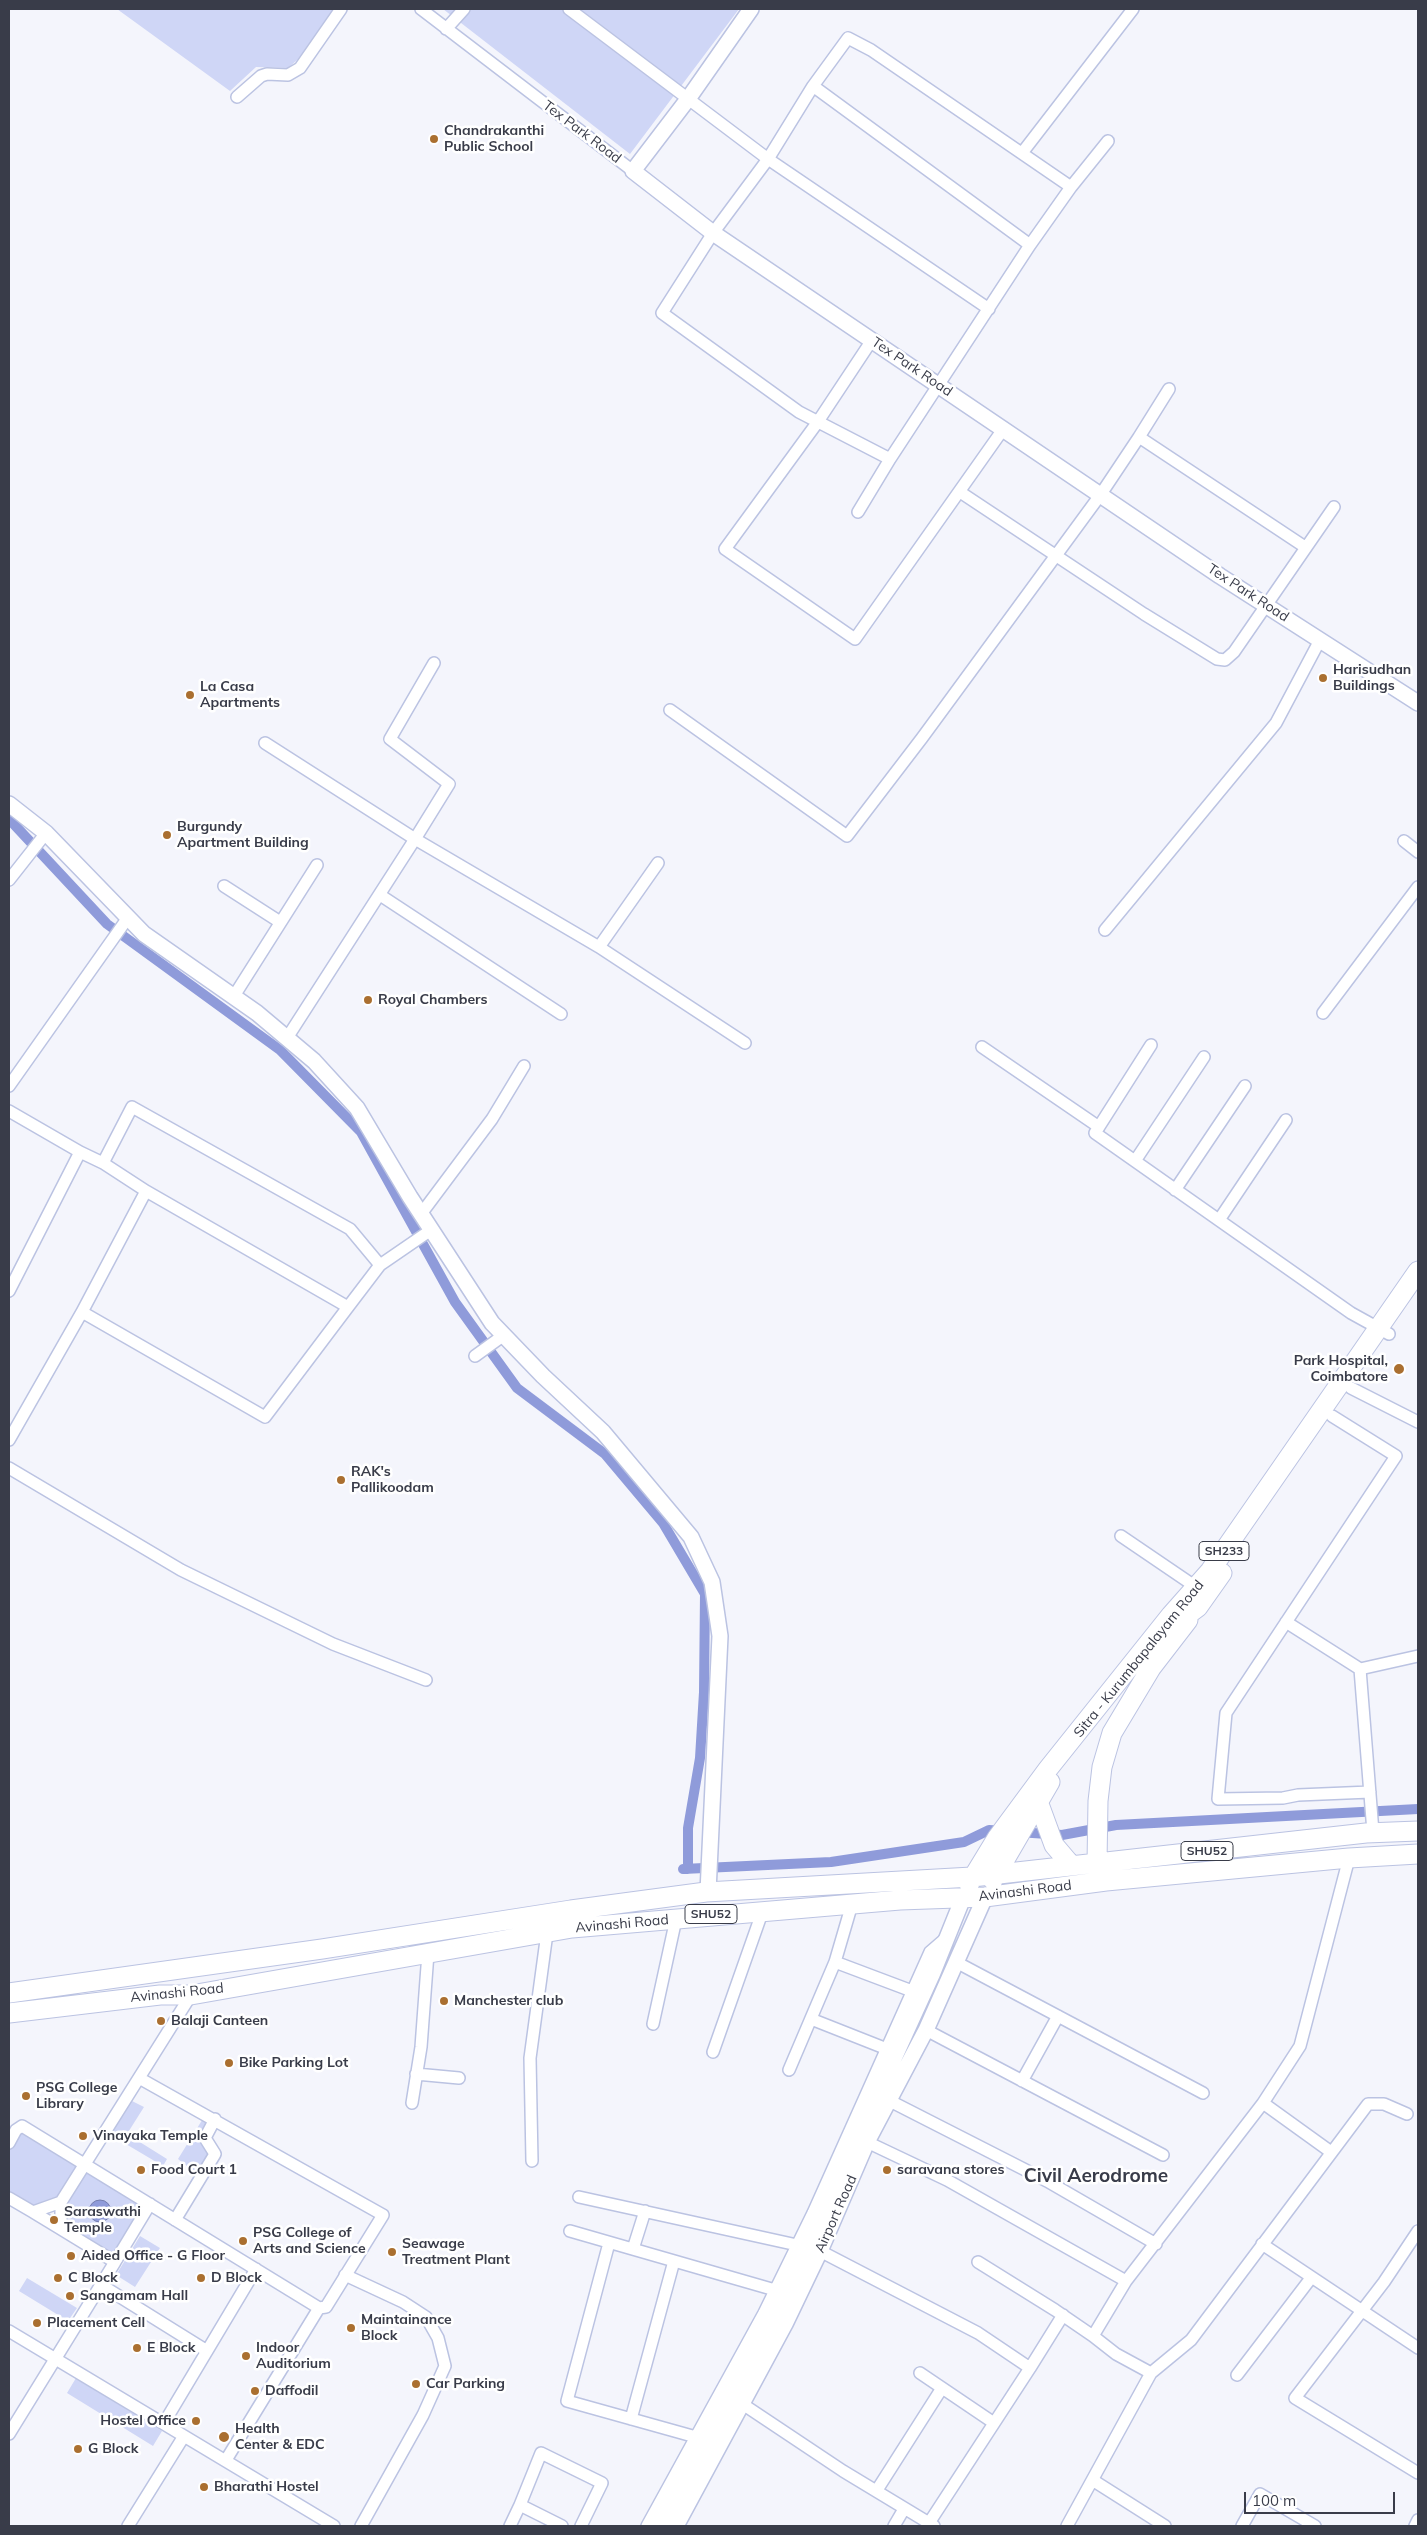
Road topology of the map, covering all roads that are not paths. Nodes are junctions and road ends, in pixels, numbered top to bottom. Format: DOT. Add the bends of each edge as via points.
graph roads {
  1 [pos="341,9"];
  2 [pos="421,9"];
  3 [pos="464,9"];
  4 [pos="569,9"];
  5 [pos="751,9"];
  6 [pos="1133,9"];
  7 [pos="446,29"];
  8 [pos="813,86"];
  9 [pos="236,97"];
  10 [pos="688,99"];
  11 [pos="1108,141"];
  12 [pos="1022,153"];
  13 [pos="768,159"];
  14 [pos="633,171"];
  15 [pos="1071,187"];
  16 [pos="713,233"];
  17 [pos="1030,245"];
  18 [pos="989,309"];
  19 [pos="872,340"];
  20 [pos="939,385"];
  21 [pos="1169,389"];
  22 [pos="817,423"];
  23 [pos="1004,428"];
  24 [pos="1139,437"];
  25 [pos="890,459"];
  26 [pos="960,492"];
  27 [pos="1101,494"];
  28 [pos="1334,507"];
  29 [pos="858,512"];
  30 [pos="1305,547"];
  31 [pos="1055,554"];
  32 [pos="1266,604"];
  33 [pos="1320,640"];
  34 [pos="434,663"];
  35 [pos="1418,703"];
  36 [pos="670,710"];
  37 [pos="265,743"];
  38 [pos="9,804"];
  39 [pos="43,836"];
  40 [pos="416,839"];
  41 [pos="1404,840"];
  42 [pos="1418,852"];
  43 [pos="658,863"];
  44 [pos="317,865"];
  45 [pos="9,880"];
  46 [pos="224,886"];
  47 [pos="1418,887"];
  48 [pos="380,895"];
  49 [pos="280,922"];
  50 [pos="125,923"];
  51 [pos="1104,930"];
  52 [pos="599,947"];
  53 [pos="234,996"];
  54 [pos="1323,1013"];
  55 [pos="561,1014"];
  56 [pos="287,1038"];
  57 [pos="745,1043"];
  58 [pos="1151,1045"];
  59 [pos="982,1047"];
  60 [pos="1204,1058"];
  61 [pos="524,1066"];
  62 [pos="9,1086"];
  63 [pos="1245,1086"];
  64 [pos="9,1111"];
  65 [pos="1286,1120"];
  66 [pos="1099,1127"];
  67 [pos="80,1152"];
  68 [pos="1135,1161"];
  69 [pos="102,1163"];
  70 [pos="1176,1190"];
  71 [pos="146,1191"];
  72 [pos="421,1214"];
  73 [pos="1219,1220"];
  74 [pos="430,1231"];
  75 [pos="380,1265"];
  76 [pos="1418,1271"];
  77 [pos="9,1291"];
  78 [pos="1418,1291"];
  79 [pos="348,1307"];
  80 [pos="82,1312"];
  81 [pos="1384,1330"];
  82 [pos="499,1339"];
  83 [pos="478,1354"];
  84 [pos="1351,1388"];
  85 [pos="1332,1416"];
  86 [pos="1418,1422"];
  87 [pos="9,1440"];
  88 [pos="9,1468"];
  89 [pos="1122,1536"];
  90 [pos="1196,1598"];
  91 [pos="1286,1622"];
  92 [pos="1418,1656"];
  93 [pos="1360,1669"];
  94 [pos="426,1680"];
  95 [pos="1370,1793"];
  96 [pos="1037,1808"];
  97 [pos="1418,1831"];
  98 [pos="1371,1832"];
  99 [pos="1418,1854"];
  100 [pos="1097,1857"];
  101 [pos="1358,1857"];
  102 [pos="1070,1865"];
  103 [pos="997,1873"];
  104 [pos="972,1877"];
  105 [pos="708,1883"];
  106 [pos="984,1897"];
  107 [pos="963,1898"];
  108 [pos="852,1904"];
  109 [pos="762,1910"];
  110 [pos="676,1919"];
  111 [pos="547,1933"];
  112 [pos="947,1937"];
  113 [pos="428,1953"];
  114 [pos="835,1962"];
  115 [pos="956,1962"];
  116 [pos="912,1991"];
  117 [pos="9,1993"];
  118 [pos="191,1995"];
  119 [pos="9,2013"];
  120 [pos="1058,2016"];
  121 [pos="811,2019"];
  122 [pos="654,2024"];
  123 [pos="926,2030"];
  124 [pos="887,2049"];
  125 [pos="714,2052"];
  126 [pos="790,2070"];
  127 [pos="416,2074"];
  128 [pos="139,2078"];
  129 [pos="459,2078"];
  130 [pos="1022,2081"];
  131 [pos="1204,2093"];
  132 [pos="890,2101"];
  133 [pos="412,2103"];
  134 [pos="1263,2103"];
  135 [pos="1407,2114"];
  136 [pos="215,2119"];
  137 [pos="867,2142"];
  138 [pos="9,2143"];
  139 [pos="1331,2152"];
  140 [pos="1163,2155"];
  141 [pos="532,2161"];
  142 [pos="84,2164"];
  143 [pos="579,2197"];
  144 [pos="9,2198"];
  145 [pos="61,2202"];
  146 [pos="150,2204"];
  147 [pos="645,2211"];
  148 [pos="33,2212"];
  149 [pos="176,2220"];
  150 [pos="61,2229"];
  151 [pos="570,2231"];
  152 [pos="1417,2236"];
  153 [pos="609,2242"];
  154 [pos="1156,2244"];
  155 [pos="1262,2244"];
  156 [pos="797,2245"];
  157 [pos="633,2249"];
  158 [pos="820,2251"];
  159 [pos="674,2261"];
  160 [pos="115,2262"];
  161 [pos="978,2262"];
  162 [pos="256,2269"];
  163 [pos="345,2275"];
  164 [pos="1311,2278"];
  165 [pos="1126,2282"];
  166 [pos="101,2285"];
  167 [pos="775,2290"];
  168 [pos="319,2308"];
  169 [pos="1362,2312"];
  170 [pos="1063,2315"];
  171 [pos="9,2330"];
  172 [pos="1093,2336"];
  173 [pos="1418,2348"];
  174 [pos="207,2351"];
  175 [pos="55,2358"];
  176 [pos="1030,2368"];
  177 [pos="920,2373"];
  178 [pos="1151,2373"];
  179 [pos="1237,2375"];
  180 [pos="942,2388"];
  181 [pos="741,2403"];
  182 [pos="13,2419"];
  183 [pos="631,2419"];
  184 [pos="164,2423"];
  185 [pos="994,2423"];
  186 [pos="9,2434"];
  187 [pos="184,2436"];
  188 [pos="696,2437"];
  189 [pos="226,2460"];
  190 [pos="1418,2473"];
  191 [pos="1094,2481"];
  192 [pos="877,2490"];
  193 [pos="520,2505"];
  194 [pos="904,2509"];
  195 [pos="1418,2520"];
  196 [pos="932,2524"];
  197 [pos="680,2525"];
  198 [pos="128,2526"];
  199 [pos="334,2526"];
  200 [pos="361,2526"];
  201 [pos="510,2526"];
  202 [pos="562,2526"];
  203 [pos="581,2526"];
  204 [pos="647,2526"];
  205 [pos="660,2526"];
  206 [pos="894,2526"];
  207 [pos="1067,2526"];
  208 [pos="1166,2526"];
  209 [pos="1242,2526"];
  210 [pos="1315,2526"];
  211 [pos="1415,2526"];
  1 -- 9 [label="street" via="300,68 288,75 262,76"];
  2 -- 7 [label="street, Tex Park Road"];
  3 -- 7 [label="street"];
  4 -- 10 [label="street"];
  5 -- 10 [label="street"];
  6 -- 12 [label="street"];
  7 -- 14 [label="street, Tex Park Road"];
  8 -- 12 [label="street" via="848,38 871,50"];
  8 -- 13 [label="street"];
  8 -- 17 [label="street"];
  10 -- 13 [label="street"];
  10 -- 14 [label="street"];
  11 -- 15 [label="street"];
  12 -- 15 [label="street"];
  13 -- 16 [label="street"];
  13 -- 18 [label="street"];
  14 -- 16 [label="street, Tex Park Road"];
  15 -- 17 [label="street"];
  16 -- 19 [label="street, Tex Park Road"];
  16 -- 22 [label="street" via="662,313"];
  17 -- 18 [label="street"];
  18 -- 20 [label="street"];
  19 -- 20 [label="street, Tex Park Road"];
  19 -- 22 [label="street"];
  20 -- 23 [label="street, Tex Park Road"];
  20 -- 25 [label="street"];
  21 -- 24 [label="street"];
  22 -- 25 [label="street"];
  22 -- 26 [label="street" via="725,549 854,639"];
  23 -- 26 [label="street"];
  23 -- 27 [label="street, Tex Park Road"];
  24 -- 27 [label="street"];
  24 -- 30 [label="street"];
  25 -- 29 [label="street"];
  26 -- 31 [label="street"];
  27 -- 31 [label="street"];
  27 -- 32 [label="street, Tex Park Road"];
  28 -- 30 [label="street"];
  30 -- 32 [label="street"];
  31 -- 32 [label="street" via="1217,659 1225,660 1234,652"];
  31 -- 36 [label="street" via="847,836"];
  32 -- 33 [label="street, Tex Park Road"];
  33 -- 35 [label="street, Tex Park Road"];
  33 -- 51 [label="street" via="1276,723"];
  34 -- 40 [label="street" via="390,738 449,784"];
  37 -- 40 [label="street"];
  38 -- 39 [label="street"];
  39 -- 45 [label="street"];
  39 -- 50 [label="street"];
  40 -- 48 [label="street"];
  40 -- 52 [label="street"];
  41 -- 42 [label="street"];
  43 -- 52 [label="street"];
  44 -- 49 [label="street"];
  46 -- 49 [label="street"];
  47 -- 54 [label="street"];
  48 -- 55 [label="street"];
  48 -- 56 [label="street"];
  49 -- 53 [label="street"];
  50 -- 53 [label="street"];
  50 -- 62 [label="street"];
  52 -- 57 [label="street"];
  53 -- 56 [label="street"];
  56 -- 72 [label="street" via="357,1108"];
  58 -- 66 [label="street"];
  59 -- 66 [label="street"];
  60 -- 68 [label="street"];
  61 -- 72 [label="street" via="492,1119"];
  63 -- 70 [label="street"];
  64 -- 67 [label="street"];
  65 -- 73 [label="street"];
  66 -- 68 [label="street" via="1095,1133"];
  67 -- 69 [label="street"];
  67 -- 77 [label="street"];
  68 -- 70 [label="street"];
  69 -- 71 [label="street"];
  69 -- 75 [label="street" via="132,1107 350,1229"];
  70 -- 73 [label="street"];
  71 -- 79 [label="street"];
  71 -- 80 [label="street"];
  72 -- 74 [label="street"];
  73 -- 81 [label="street" via="1350,1313"];
  74 -- 75 [label="street"];
  74 -- 82 [label="street" via="492,1323"];
  75 -- 79 [label="street"];
  76 -- 81 [label="main road, Sitra - Kurumbapalayam Road / SH233"];
  78 -- 81 [label="main road, Sitra - Kurumbapalayam Road / SH233"];
  79 -- 80 [label="street" via="265,1417"];
  80 -- 87 [label="street"];
  81 -- 84 [label="main road, Sitra - Kurumbapalayam Road / SH233"];
  81 -- 90 [label="main road, Sitra - Kurumbapalayam Road / SH233" via="1210,1571"];
  82 -- 83 [label="street"];
  82 -- 105 [label="street" via="603,1432 691,1537 712,1582 720,1636"];
  84 -- 85 [label="main road, Sitra - Kurumbapalayam Road / SH233"];
  84 -- 86 [label="street"];
  85 -- 90 [label="main road, Sitra - Kurumbapalayam Road / SH233"];
  85 -- 91 [label="street" via="1396,1456"];
  88 -- 94 [label="street" via="181,1570 333,1644"];
  89 -- 90 [label="street"];
  90 -- 96 [label="main road, Sitra - Kurumbapalayam Road / SH233" via="1061,1762"];
  90 -- 100 [label="main road" via="1112,1733 1102,1767"];
  90 -- 104 [label="main road, Sitra - Kurumbapalayam Road / SH233" via="1012,1817"];
  91 -- 93 [label="street"];
  91 -- 95 [label="street" via="1226,1713 1218,1799"];
  92 -- 93 [label="street"];
  93 -- 95 [label="street"];
  95 -- 98 [label="street"];
  96 -- 102 [label="main road"];
  96 -- 103 [label="main road, Sitra - Kurumbapalayam Road / SH233"];
  97 -- 98 [label="main road, Avinashi Road / SHU52"];
  98 -- 100 [label="main road, Avinashi Road / SHU52"];
  98 -- 101 [label="main road"];
  99 -- 101 [label="main road, Avinashi Road / SHU52"];
  100 -- 102 [label="main road, Avinashi Road / SHU52"];
  101 -- 106 [label="main road, Avinashi Road / SHU52" via="1106,1881"];
  101 -- 134 [label="street" via="1300,2046"];
  102 -- 103 [label="main road, Avinashi Road / SHU52"];
  103 -- 104 [label="main road, Avinashi Road / SHU52"];
  103 -- 106 [label="main road, Sitra - Kurumbapalayam Road / SH233"];
  104 -- 105 [label="main road, Avinashi Road / SHU52"];
  104 -- 107 [label="main road, Sitra - Kurumbapalayam Road / SH233"];
  105 -- 117 [label="main road, Avinashi Road / SHU52" via="572,1910"];
  106 -- 107 [label="main road, Avinashi Road / SHU52"];
  106 -- 115 [label="street, Airport Road"];
  107 -- 108 [label="main road, Avinashi Road / SHU52"];
  107 -- 112 [label="street, Airport Road"];
  108 -- 109 [label="main road, Avinashi Road / SHU52"];
  108 -- 114 [label="street"];
  109 -- 110 [label="main road, Avinashi Road / SHU52"];
  109 -- 125 [label="street"];
  110 -- 111 [label="main road, Avinashi Road / SHU52"];
  110 -- 122 [label="street"];
  111 -- 113 [label="main road, Avinashi Road / SHU52"];
  111 -- 141 [label="street" via="530,2058"];
  112 -- 116 [label="street" via="930,1952"];
  112 -- 205 [label="street, Airport Road" via="792,2283"];
  113 -- 118 [label="main road, Avinashi Road / SHU52"];
  113 -- 127 [label="street"];
  114 -- 116 [label="street"];
  114 -- 121 [label="street"];
  115 -- 120 [label="street"];
  115 -- 123 [label="street, Airport Road"];
  116 -- 124 [label="street"];
  118 -- 119 [label="main road, Avinashi Road / SHU52" via="160,1994"];
  118 -- 128 [label="street"];
  120 -- 130 [label="street"];
  120 -- 131 [label="street"];
  121 -- 124 [label="street"];
  121 -- 126 [label="street"];
  123 -- 130 [label="street"];
  123 -- 132 [label="street, Airport Road"];
  124 -- 156 [label="street"];
  127 -- 129 [label="street"];
  127 -- 133 [label="street"];
  128 -- 136 [label="street"];
  128 -- 142 [label="street"];
  130 -- 140 [label="street"];
  132 -- 137 [label="street, Airport Road"];
  132 -- 154 [label="street" via="1047,2181"];
  134 -- 139 [label="street"];
  134 -- 154 [label="street"];
  135 -- 139 [label="street" via="1384,2104 1368,2104"];
  136 -- 149 [label="street" via="205,2138 215,2154"];
  136 -- 163 [label="street" via="382,2215"];
  137 -- 158 [label="street, Airport Road"];
  137 -- 165 [label="street" via="947,2180"];
  138 -- 142 [label="street" via="22,2126"];
  139 -- 155 [label="street"];
  142 -- 145 [label="street"];
  142 -- 146 [label="street"];
  143 -- 147 [label="street"];
  144 -- 148 [label="street"];
  145 -- 148 [label="street"];
  145 -- 150 [label="street"];
  146 -- 149 [label="street"];
  146 -- 160 [label="street"];
  147 -- 156 [label="street"];
  147 -- 157 [label="street"];
  148 -- 150 [label="street"];
  149 -- 162 [label="street"];
  150 -- 160 [label="street"];
  151 -- 153 [label="street"];
  152 -- 169 [label="street"];
  153 -- 157 [label="street"];
  153 -- 183 [label="street" via="567,2401"];
  154 -- 165 [label="street"];
  155 -- 164 [label="street"];
  155 -- 178 [label="street" via="1191,2340"];
  156 -- 167 [label="street"];
  157 -- 159 [label="street"];
  158 -- 176 [label="street" via="978,2333"];
  158 -- 181 [label="street, Airport Road" via="785,2324"];
  159 -- 167 [label="street"];
  159 -- 183 [label="street"];
  160 -- 166 [label="street"];
  161 -- 170 [label="street"];
  162 -- 168 [label="street"];
  162 -- 174 [label="street"];
  163 -- 168 [label="street" via="326,2307"];
  163 -- 200 [label="street" via="403,2302 426,2317 438,2338 445,2366 423,2415"];
  164 -- 169 [label="street"];
  164 -- 179 [label="street"];
  165 -- 172 [label="street"];
  166 -- 174 [label="street"];
  166 -- 175 [label="street"];
  167 -- 188 [label="street"];
  168 -- 189 [label="street"];
  169 -- 173 [label="street"];
  169 -- 190 [label="street" via="1295,2398"];
  170 -- 172 [label="street"];
  170 -- 176 [label="street"];
  171 -- 175 [label="street"];
  172 -- 178 [label="street" via="1116,2354"];
  174 -- 184 [label="street"];
  175 -- 182 [label="street"];
  175 -- 184 [label="street"];
  176 -- 185 [label="street"];
  177 -- 180 [label="street"];
  178 -- 191 [label="street"];
  180 -- 185 [label="street"];
  180 -- 192 [label="street"];
  181 -- 192 [label="street"];
  181 -- 197 [label="street, Airport Road"];
  182 -- 186 [label="street"];
  183 -- 188 [label="street"];
  184 -- 187 [label="street"];
  185 -- 196 [label="street"];
  187 -- 189 [label="street"];
  187 -- 198 [label="street"];
  188 -- 204 [label="street"];
  189 -- 199 [label="street"];
  191 -- 207 [label="street"];
  191 -- 208 [label="street"];
  192 -- 194 [label="street"];
  193 -- 201 [label="street"];
  193 -- 202 [label="street"];
  193 -- 203 [label="street" via="541,2453 602,2483"];
  194 -- 196 [label="street"];
  194 -- 206 [label="street"];
  195 -- 211 [label="street"];
  209 -- 210 [label="street" via="1260,2494"];
}
